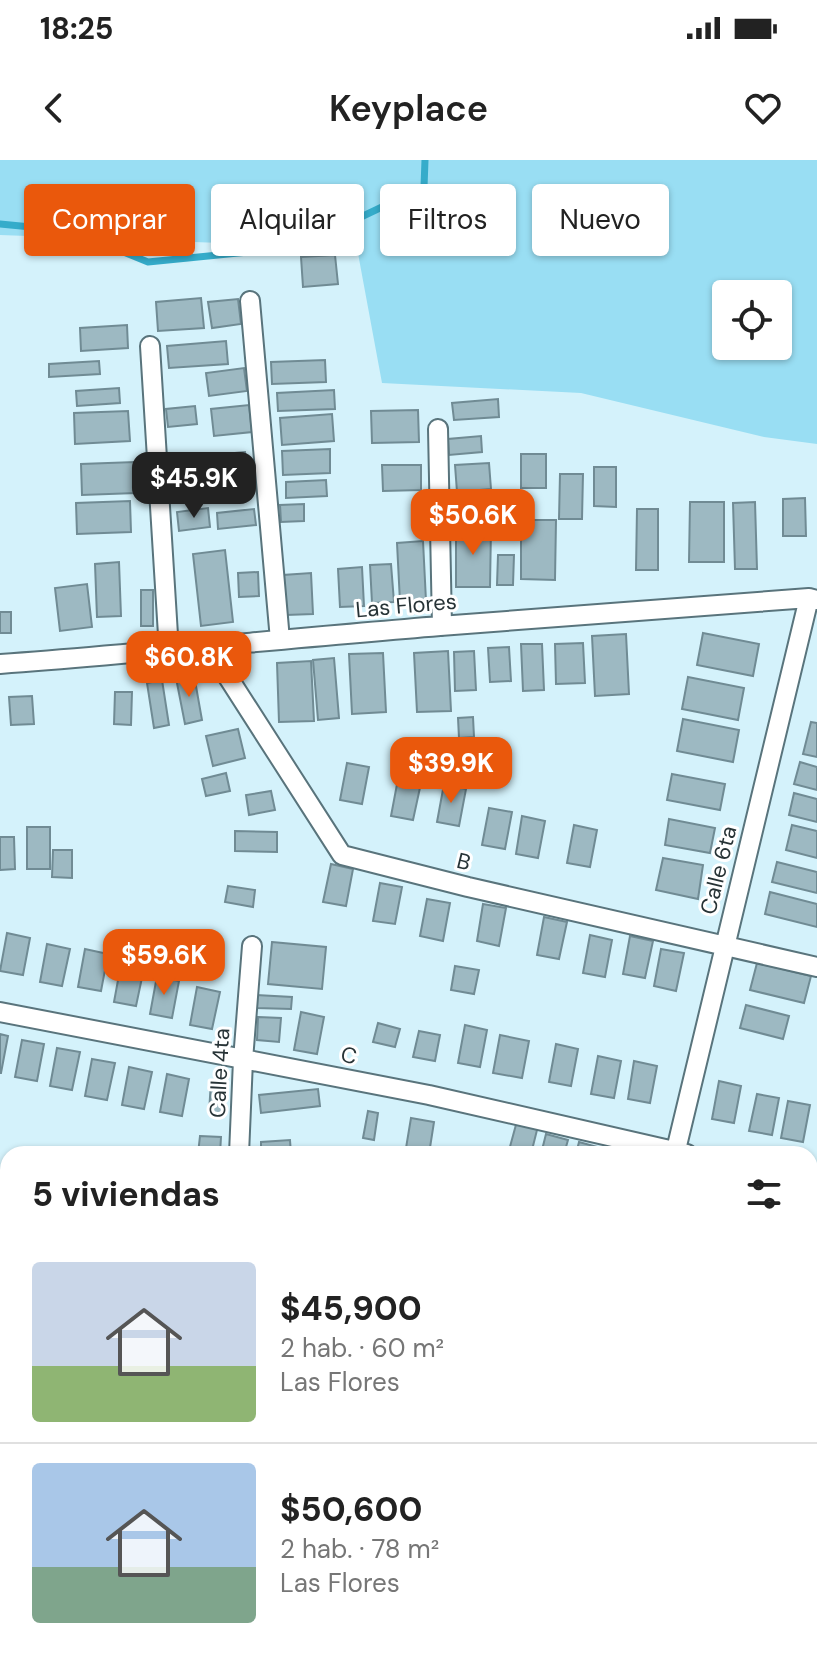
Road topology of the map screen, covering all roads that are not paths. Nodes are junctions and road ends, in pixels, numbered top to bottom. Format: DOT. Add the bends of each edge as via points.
graph roads {
  1 [pos="250,301"];
  2 [pos="150,346"];
  3 [pos="438,429"];
  4 [pos="813,599"];
  5 [pos="442,626"];
  6 [pos="280,640"];
  7 [pos="208,646"];
  8 [pos="169,651"];
  9 [pos="0,664"];
  10 [pos="725,945"];
  11 [pos="252,946"];
  12 [pos="817,967"];
  13 [pos="0,1012"];
  14 [pos="243,1060"];
  15 [pos="239,1146"];
  16 [pos="649,1146"];
  17 [pos="681,1146"];
  1 -- 6 [label="street"];
  2 -- 8 [label="street"];
  3 -- 5 [label="street"];
  4 -- 5 [label="street, Las Flores"];
  4 -- 10 [label="street, Calle 6ta"];
  5 -- 6 [label="street, Las Flores"];
  6 -- 7 [label="street, Las Flores"];
  7 -- 8 [label="street, Las Flores"];
  7 -- 10 [label="street, B" via="342,855"];
  8 -- 9 [label="street, Las Flores"];
  10 -- 12 [label="street, B"];
  10 -- 17 [label="street, Calle 6ta"];
  11 -- 14 [label="street, Calle 4ta"];
  13 -- 14 [label="street, C"];
  14 -- 15 [label="street, Calle 4ta"];
  14 -- 16 [label="street, C" via="429,1095"];
}
